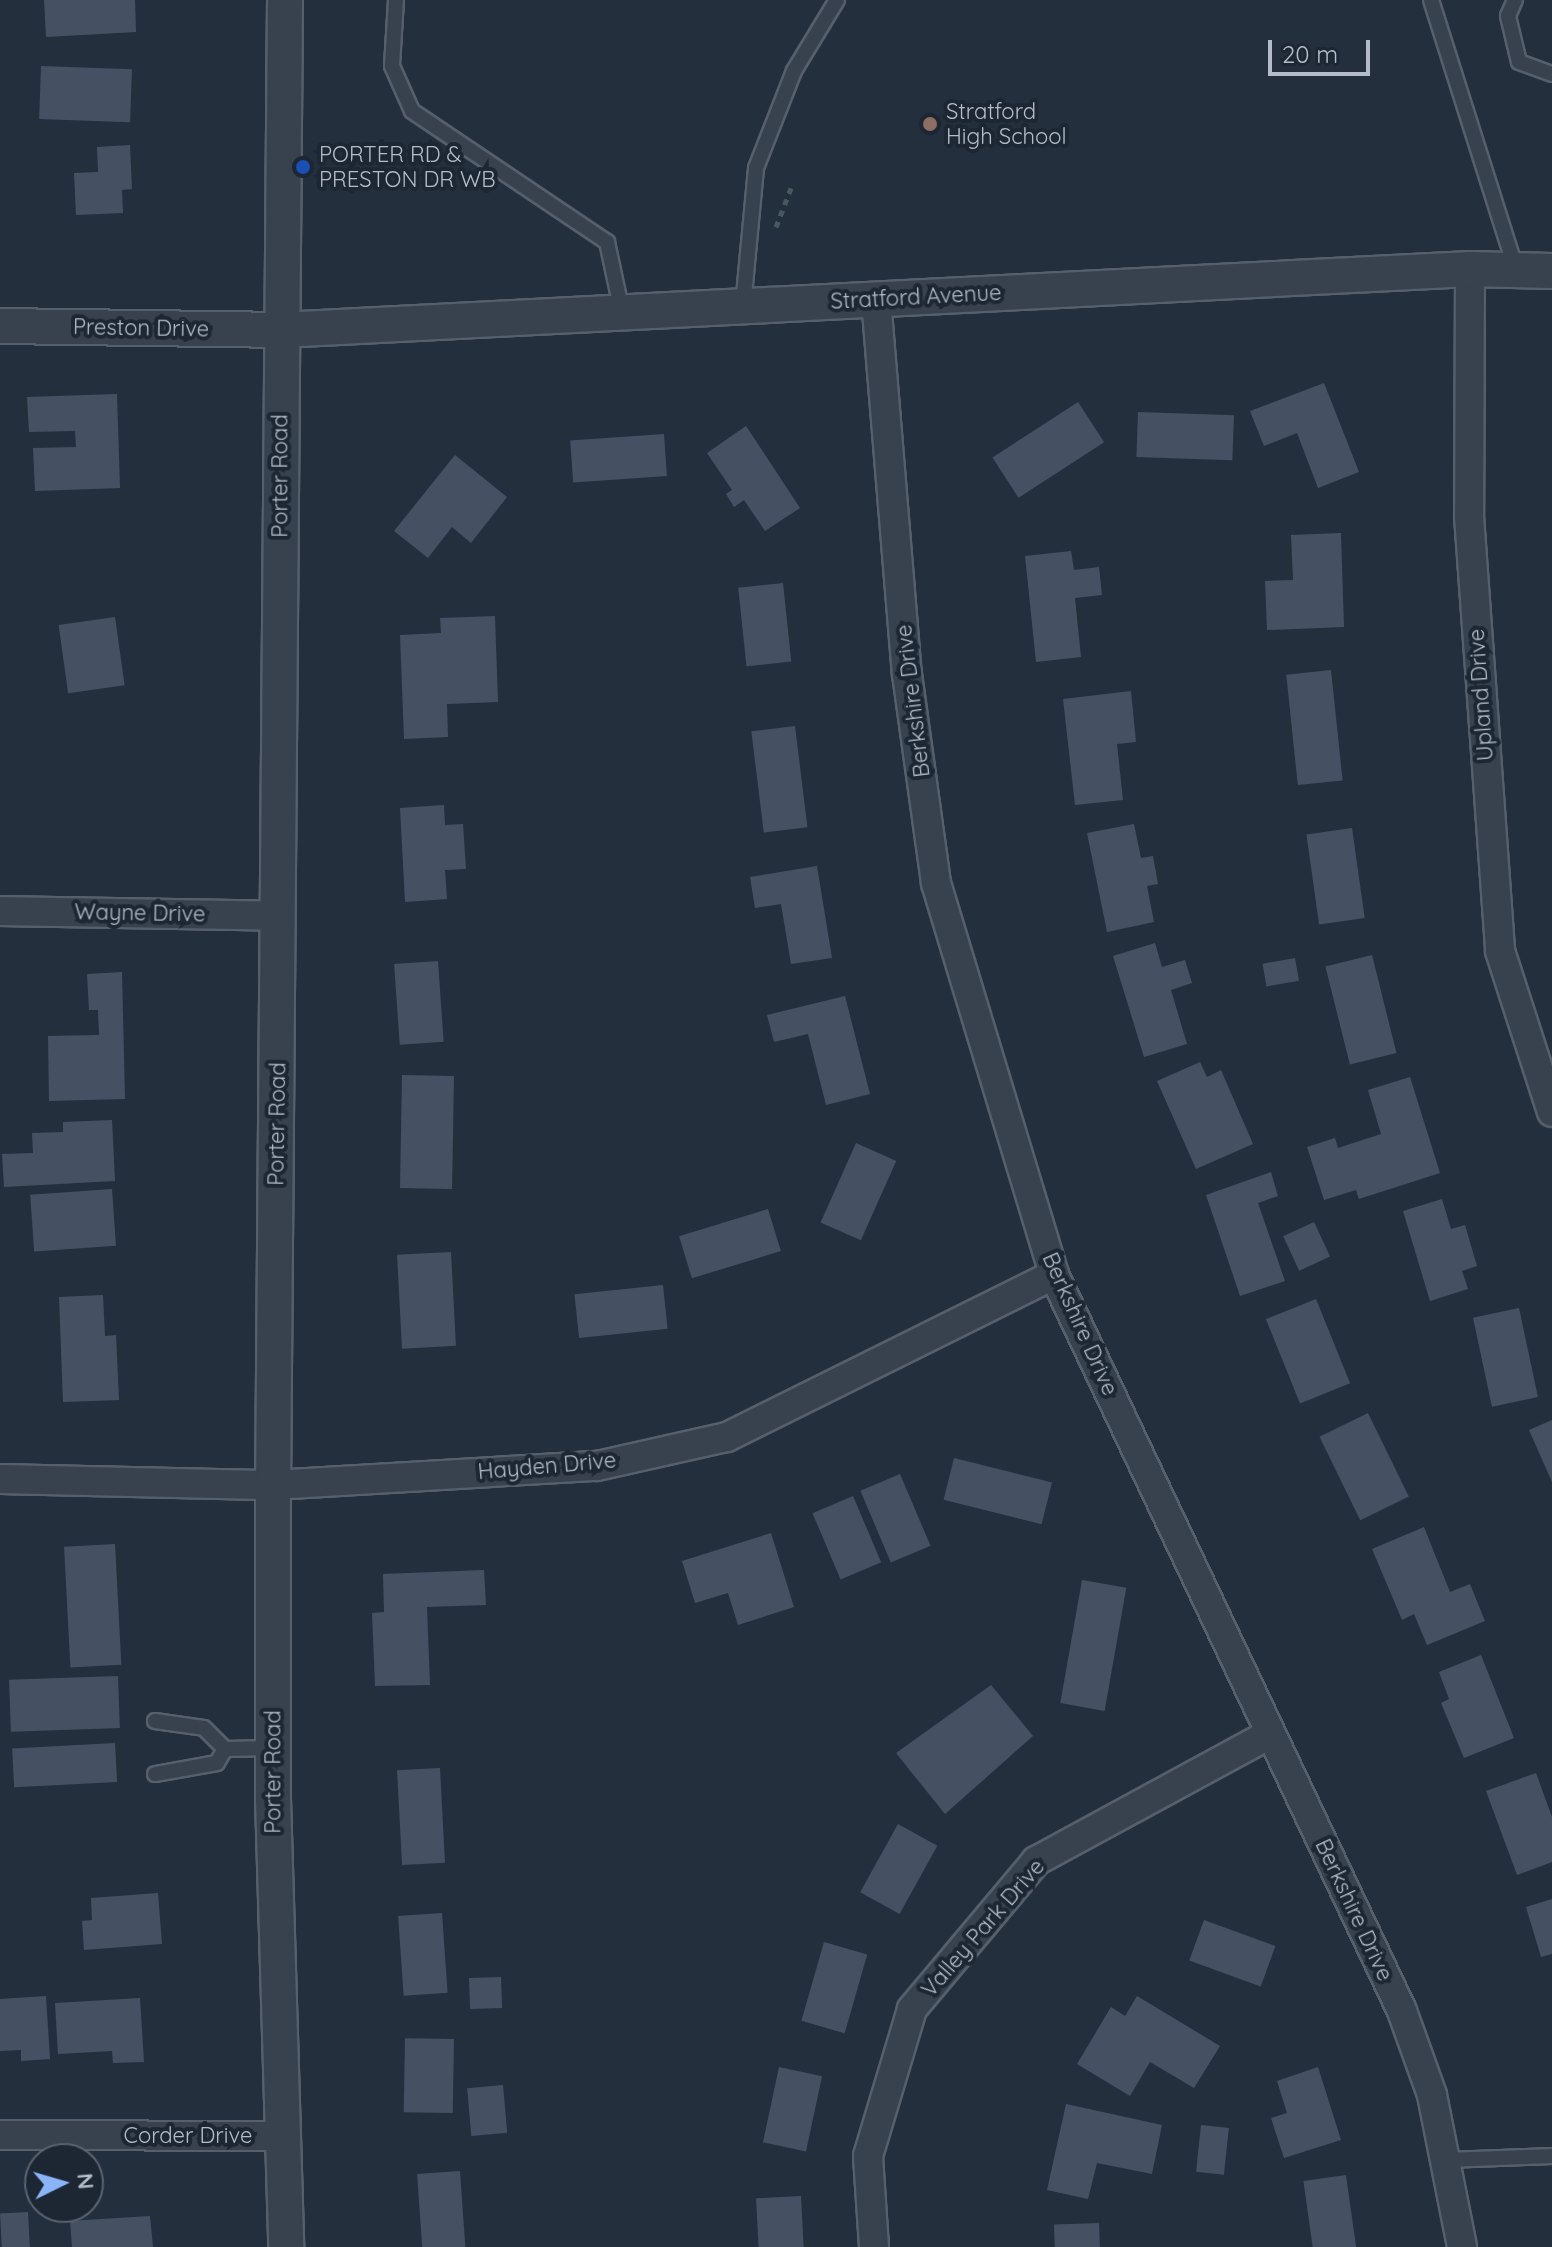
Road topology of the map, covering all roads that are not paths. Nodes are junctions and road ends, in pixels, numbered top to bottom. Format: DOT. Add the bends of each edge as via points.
graph roads {
  1 [pos="285,0"];
  2 [pos="396,0"];
  3 [pos="837,0"];
  4 [pos="1431,0"];
  5 [pos="1515,0"];
  6 [pos="1552,74"];
  7 [pos="1470,269"];
  8 [pos="1516,270"];
  9 [pos="1552,271"];
  10 [pos="876,299"];
  11 [pos="743,306"];
  12 [pos="622,312"];
  13 [pos="0,326"];
  14 [pos="281,330"];
  15 [pos="0,911"];
  16 [pos="279,916"];
  17 [pos="1552,1112"];
  18 [pos="1054,1275"];
  19 [pos="0,1479"];
  20 [pos="273,1485"];
  21 [pos="155,1721"];
  22 [pos="1270,1734"];
  23 [pos="273,1748"];
  24 [pos="225,1749"];
  25 [pos="155,1774"];
  26 [pos="0,2135"];
  27 [pos="281,2136"];
  28 [pos="1552,2156"];
  29 [pos="1447,2160"];
  30 [pos="286,2247"];
  31 [pos="874,2247"];
  32 [pos="1462,2247"];
  1 -- 14 [label="street, Porter Road"];
  2 -- 12 [label="lane" via="392,66 412,111 607,242"];
  3 -- 11 [label="lane" via="794,71 756,168"];
  4 -- 8 [label="lane"];
  5 -- 6 [label="lane" via="1508,16 1519,62"];
  7 -- 8 [label="street, Stratford Avenue"];
  7 -- 10 [label="street, Stratford Avenue"];
  7 -- 17 [label="street, Upland Drive" via="1469,516 1500,951"];
  8 -- 9 [label="street, Stratford Avenue"];
  10 -- 11 [label="street, Stratford Avenue"];
  10 -- 18 [label="street, Berkshire Drive" via="907,674 936,883"];
  11 -- 12 [label="street, Stratford Avenue"];
  12 -- 14 [label="street, Stratford Avenue"];
  13 -- 14 [label="street, Preston Drive"];
  14 -- 16 [label="street, Porter Road"];
  15 -- 16 [label="street, Wayne Drive"];
  16 -- 20 [label="street, Porter Road"];
  18 -- 20 [label="street, Hayden Drive" via="727,1437 597,1466"];
  18 -- 22 [label="street, Berkshire Drive"];
  19 -- 20 [label="street, Hayden Drive"];
  20 -- 23 [label="street, Porter Road"];
  21 -- 24 [label="lane" via="204,1728"];
  22 -- 29 [label="street, Berkshire Drive" via="1402,2011"];
  22 -- 31 [label="street, Valley Park Drive" via="1036,1861 912,2009 868,2156"];
  23 -- 24 [label="lane"];
  23 -- 27 [label="street, Porter Road"];
  24 -- 25 [label="lane" via="217,1763"];
  26 -- 27 [label="street, Corder Drive"];
  27 -- 30 [label="street, Porter Road"];
  28 -- 29 [label="lane"];
  29 -- 32 [label="street, Berkshire Drive"];
}
